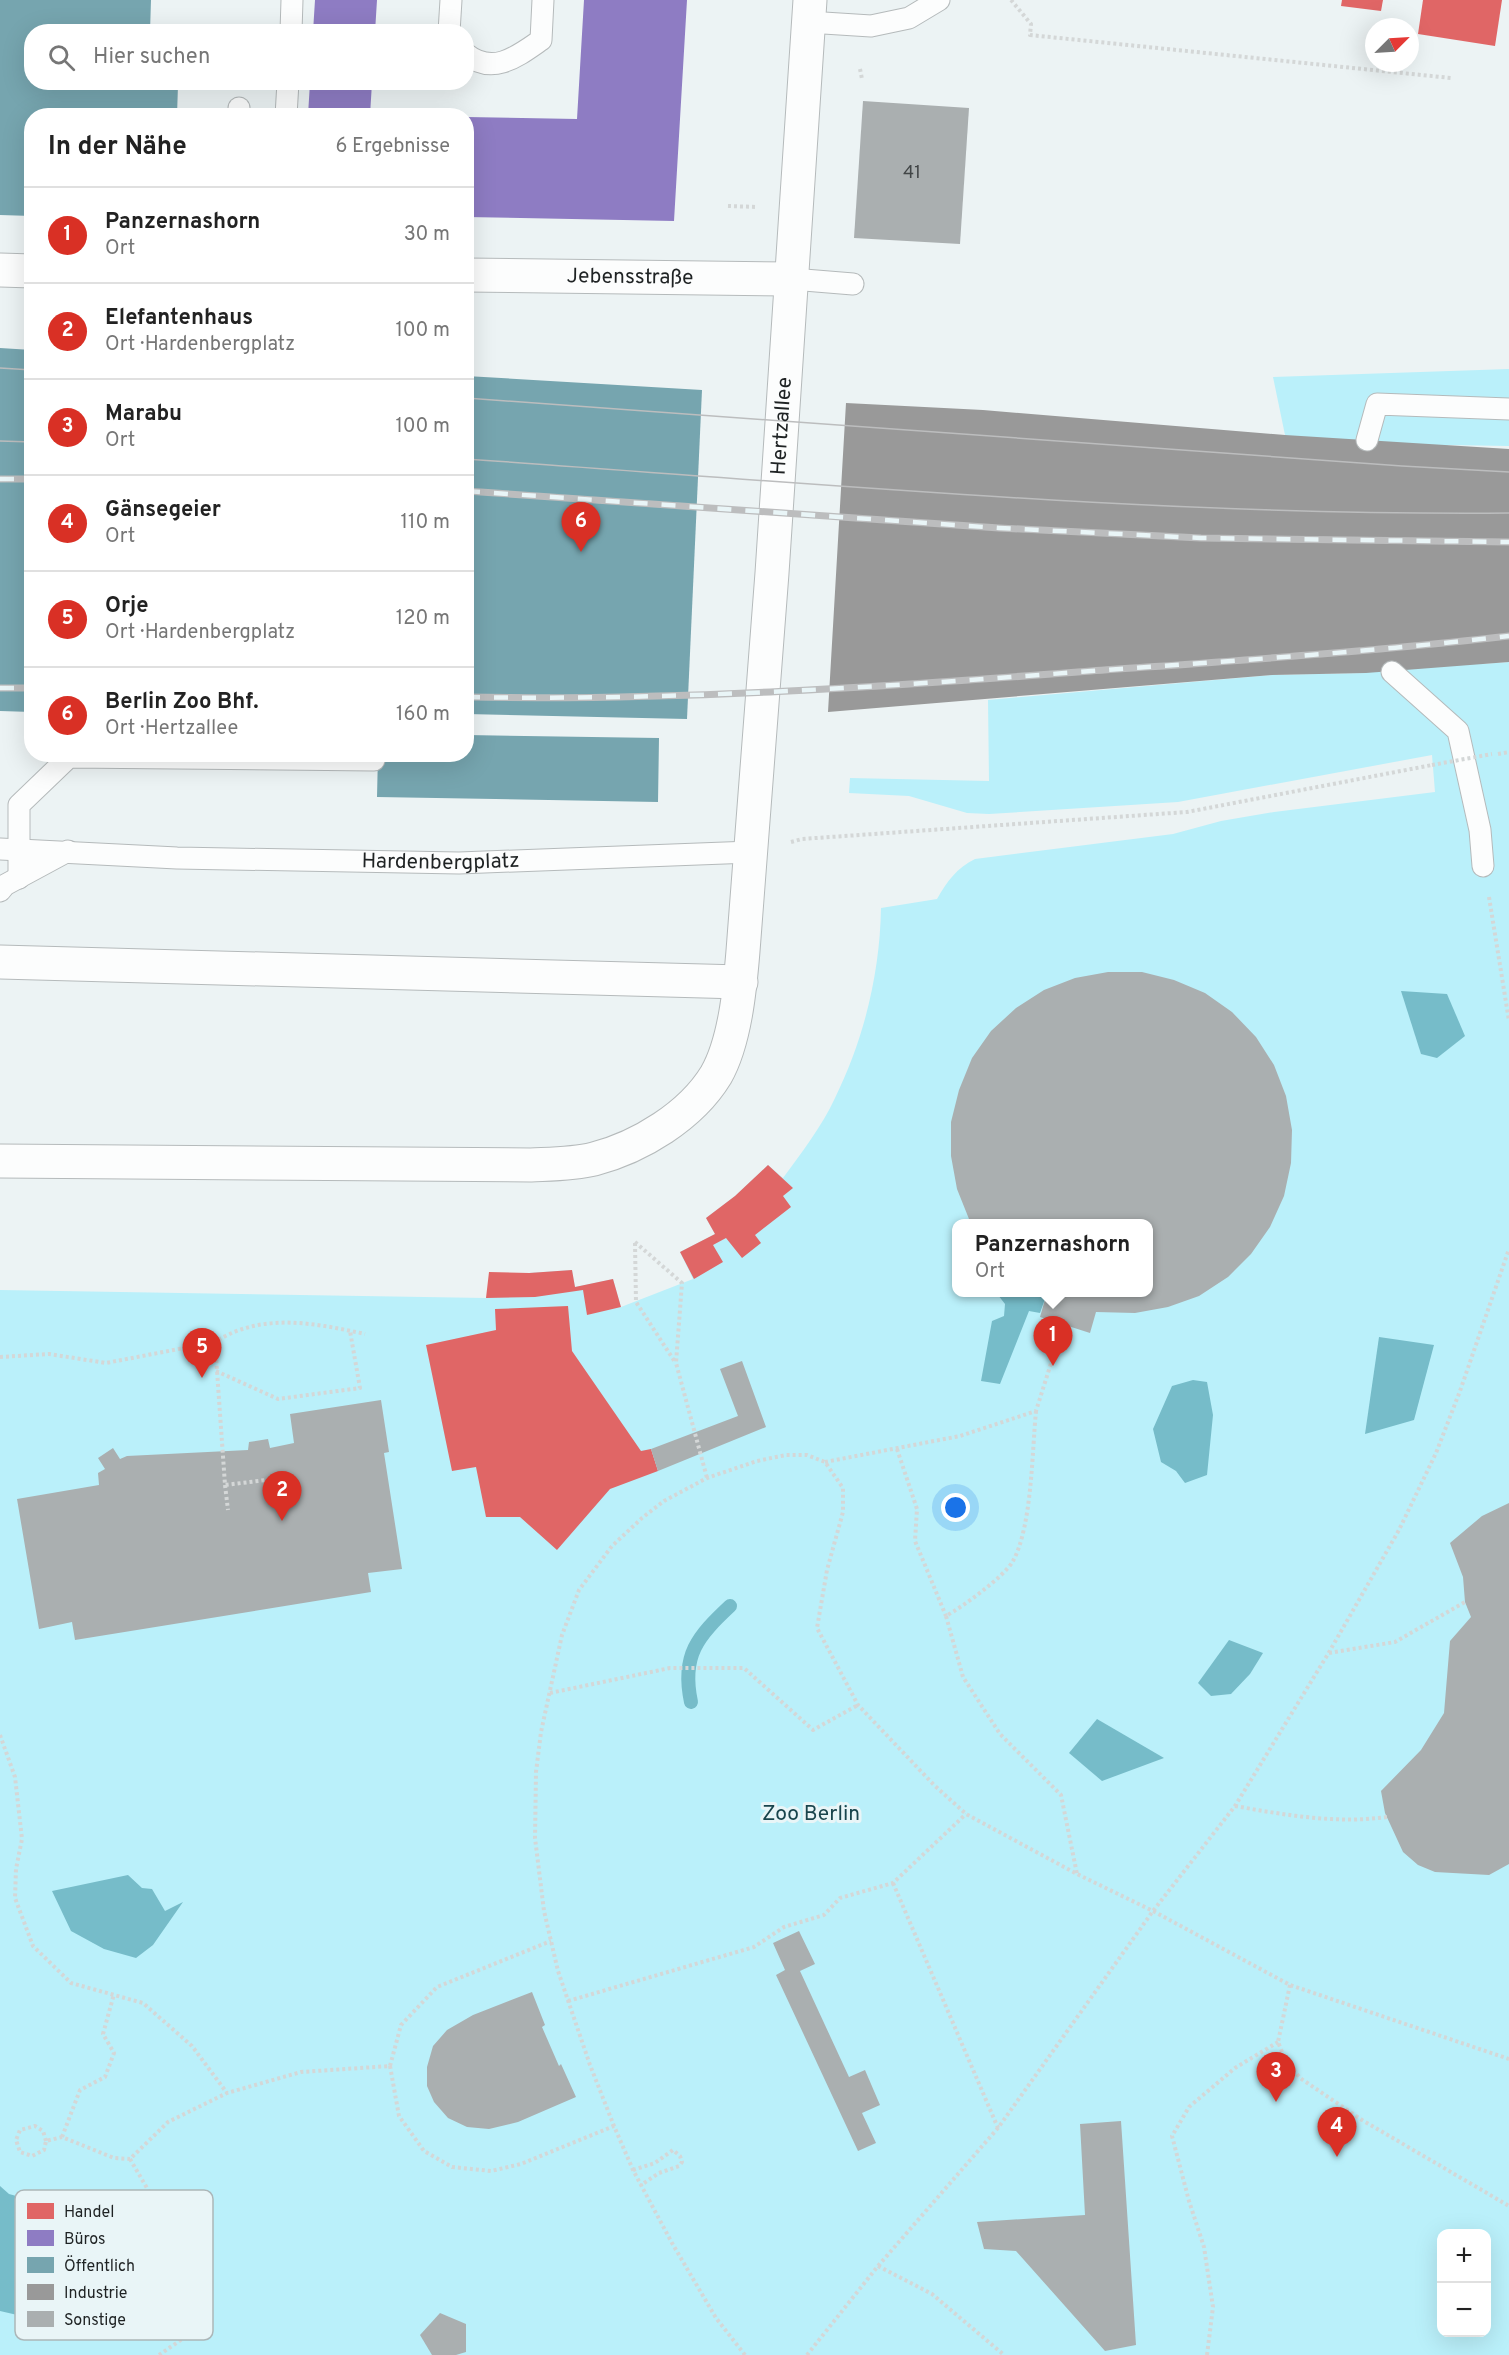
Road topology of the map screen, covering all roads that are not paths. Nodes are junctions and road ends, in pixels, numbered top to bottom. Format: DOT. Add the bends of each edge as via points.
graph roads {
  1 [pos="292,0"];
  2 [pos="451,0"];
  3 [pos="543,0"];
  4 [pos="939,0"];
  5 [pos="911,6"];
  6 [pos="809,11"];
  7 [pos="291,24"];
  8 [pos="450,24"];
  9 [pos="474,58"];
  10 [pos="288,90"];
  11 [pos="286,108"];
  12 [pos="0,270"];
  13 [pos="24,271"];
  14 [pos="474,275"];
  15 [pos="792,279"];
  16 [pos="853,284"];
  17 [pos="1509,409"];
  18 [pos="1367,440"];
  19 [pos="1392,672"];
  20 [pos="64,762"];
  21 [pos="9,849"];
  22 [pos="69,851"];
  23 [pos="751,852"];
  24 [pos="1483,866"];
  25 [pos="19,878"];
  26 [pos="0,891"];
  27 [pos="0,962"];
  28 [pos="741,982"];
  29 [pos="0,1161"];
  1 -- 7 [label="lane"];
  2 -- 8 [label="lane"];
  3 -- 9 [label="lane" via="541,40 510,61 487,64"];
  4 -- 5 [label="lane"];
  5 -- 6 [label="lane" via="871,26"];
  6 -- 15 [label="street, Hertzallee"];
  10 -- 11 [label="lane"];
  12 -- 13 [label="street"];
  14 -- 15 [label="street, Jebensstraße"];
  15 -- 16 [label="lane"];
  15 -- 23 [label="street, Hertzallee"];
  17 -- 18 [label="lane" via="1377,404"];
  19 -- 24 [label="lane" via="1458,731 1480,830"];
  20 -- 21 [label="lane" via="19,805"];
  21 -- 22 [label="lane, Hardenbergplatz"];
  21 -- 25 [label="lane"];
  22 -- 23 [label="lane, Hardenbergplatz" via="177,858 459,863"];
  22 -- 25 [label="lane"];
  23 -- 28 [label="street"];
  25 -- 26 [label="lane"];
  27 -- 28 [label="street"];
  28 -- 29 [label="street" via="732,1033 716,1074 700,1095 652,1134 594,1159 531,1165"];
}
